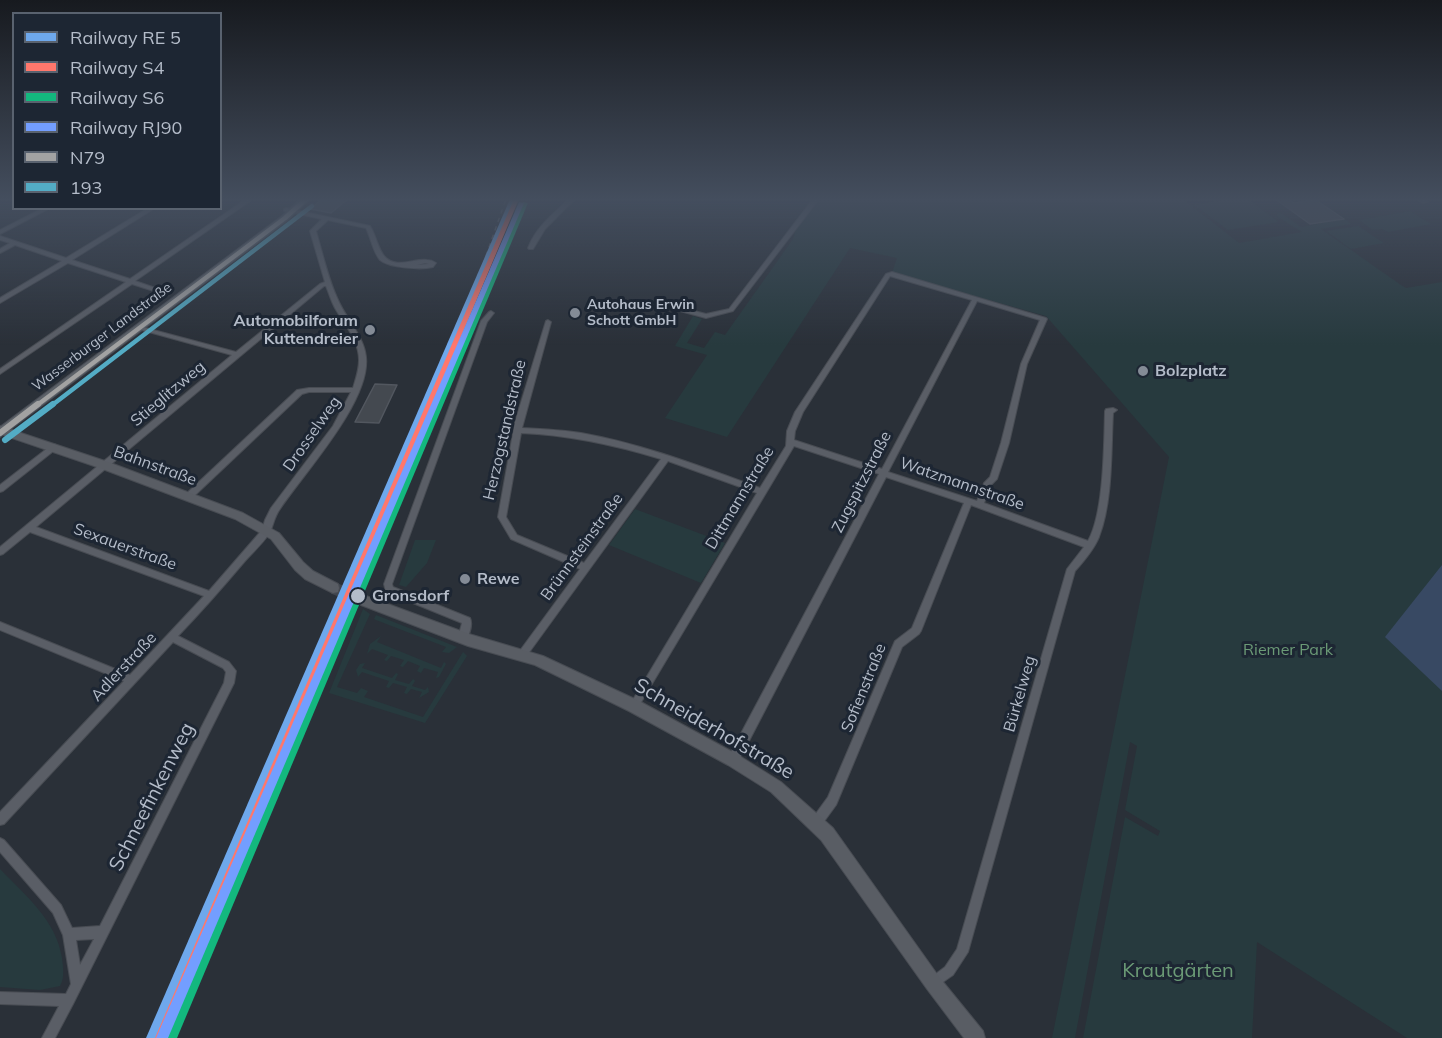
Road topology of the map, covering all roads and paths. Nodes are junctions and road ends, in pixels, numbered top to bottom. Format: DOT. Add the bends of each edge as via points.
graph roads {
  1 [pos="29,247"];
  2 [pos="88,247"];
  3 [pos="181,247"];
  4 [pos="242,247"];
  5 [pos="243,247"];
  6 [pos="318,247"];
  7 [pos="378,247"];
  8 [pos="779,247"];
  9 [pos="67,260"];
  10 [pos="408,265"];
  11 [pos="131,282"];
  12 [pos="329,283"];
  13 [pos="162,292"];
  14 [pos="975,299"];
  15 [pos="0,301"];
  16 [pos="682,310"];
  17 [pos="491,314"];
  18 [pos="548,322"];
  19 [pos="140,328"];
  20 [pos="237,354"];
  21 [pos="0,372"];
  22 [pos="356,390"];
  23 [pos="1113,410"];
  24 [pos="1,429"];
  25 [pos="518,430"];
  26 [pos="791,442"];
  27 [pos="53,447"];
  28 [pos="666,458"];
  29 [pos="104,465"];
  30 [pos="885,473"];
  31 [pos="0,489"];
  32 [pos="762,492"];
  33 [pos="189,496"];
  34 [pos="968,502"];
  35 [pos="980,505"];
  36 [pos="29,528"];
  37 [pos="266,531"];
  38 [pos="1088,545"];
  39 [pos="0,552"];
  40 [pos="586,568"];
  41 [pos="333,588"];
  42 [pos="211,595"];
  43 [pos="366,602"];
  44 [pos="0,626"];
  45 [pos="171,637"];
  46 [pos="463,638"];
  47 [pos="522,655"];
  48 [pos="132,680"];
  49 [pos="634,706"];
  50 [pos="733,760"];
  51 [pos="0,820"];
  52 [pos="816,823"];
  53 [pos="0,844"];
  54 [pos="104,932"];
  55 [pos="69,934"];
  56 [pos="933,983"];
  57 [pos="77,985"];
  58 [pos="0,998"];
  59 [pos="69,1000"];
  60 [pos="48,1038"];
  61 [pos="976,1038"];
  1 -- 9 [label="street"];
  2 -- 9 [label="street"];
  3 -- 11 [label="street"];
  4 -- 24 [label="main road, Wasserburger Landstraße"];
  5 -- 19 [label="main road, Wasserburger Landstraße"];
  6 -- 12 [label="street, Drosselweg"];
  7 -- 10 [label="street" via="385,261"];
  8 -- 16 [label="street" via="731,310 706,316"];
  9 -- 11 [label="street"];
  9 -- 15 [label="street"];
  11 -- 13 [label="street"];
  11 -- 21 [label="street"];
  12 -- 20 [label="street, Stieglitzweg"];
  12 -- 22 [label="street, Drosselweg" via="359,341 363,368"];
  14 -- 26 [label="street, Dittmannstraße" via="888,275 799,412"];
  14 -- 30 [label="street, Zugspitzstraße"];
  14 -- 35 [label="street" via="1044,320 1024,364 1005,443"];
  17 -- 46 [label="street" via="483,321 388,584 390,589 467,621"];
  18 -- 25 [label="street, Herzogstandstraße"];
  19 -- 20 [label="street"];
  19 -- 24 [label="main road, Wasserburger Landstraße"];
  20 -- 29 [label="street, Stieglitzweg"];
  22 -- 33 [label="street" via="304,390"];
  22 -- 37 [label="street, Drosselweg" via="267,522"];
  23 -- 38 [label="street, Bürkelweg" via="1109,411 1095,538"];
  24 -- 27 [label="street, Bahnstraße"];
  25 -- 28 [label="street" via="599,439"];
  25 -- 40 [label="street, Herzogstandstraße" via="502,510 504,524 514,537"];
  26 -- 30 [label="street, Watzmannstraße"];
  26 -- 32 [label="street, Dittmannstraße"];
  27 -- 29 [label="street, Bahnstraße"];
  27 -- 31 [label="street"];
  28 -- 32 [label="street"];
  28 -- 40 [label="street, Brünnsteinstraße"];
  29 -- 33 [label="street, Bahnstraße"];
  29 -- 36 [label="street, Stieglitzweg"];
  30 -- 34 [label="street, Watzmannstraße"];
  30 -- 50 [label="street, Zugspitzstraße"];
  32 -- 49 [label="street, Dittmannstraße"];
  33 -- 37 [label="street, Bahnstraße"];
  34 -- 35 [label="street, Watzmannstraße"];
  34 -- 52 [label="street, Sofienstraße" via="916,631 898,644 832,801"];
  35 -- 38 [label="street, Watzmannstraße"];
  36 -- 39 [label="street, Stieglitzweg"];
  36 -- 42 [label="street, Sexauerstraße"];
  37 -- 41 [label="street, Bahnstraße" via="298,566"];
  37 -- 42 [label="street, Adlerstraße"];
  38 -- 56 [label="street, Bürkelweg" via="1071,569 962,952 949,971"];
  40 -- 47 [label="street, Brünnsteinstraße"];
  42 -- 45 [label="street, Adlerstraße"];
  43 -- 46 [label="street, Schneiderhofstraße"];
  44 -- 48 [label="street"];
  45 -- 48 [label="street, Adlerstraße"];
  45 -- 54 [label="street, Schneefinkenweg" via="226,665 231,671 229,683"];
  46 -- 47 [label="street, Schneiderhofstraße"];
  47 -- 49 [label="street, Schneiderhofstraße"];
  48 -- 51 [label="street, Adlerstraße"];
  49 -- 50 [label="street, Schneiderhofstraße"];
  50 -- 52 [label="street, Schneiderhofstraße" via="788,796"];
  52 -- 56 [label="street, Schneiderhofstraße"];
  53 -- 55 [label="street" via="57,909"];
  54 -- 55 [label="street"];
  54 -- 57 [label="street, Schneefinkenweg"];
  55 -- 57 [label="street"];
  56 -- 61 [label="street, Schneiderhofstraße"];
  57 -- 59 [label="street, Schneefinkenweg"];
  58 -- 59 [label="street"];
  59 -- 60 [label="street, Schneefinkenweg"];
}
